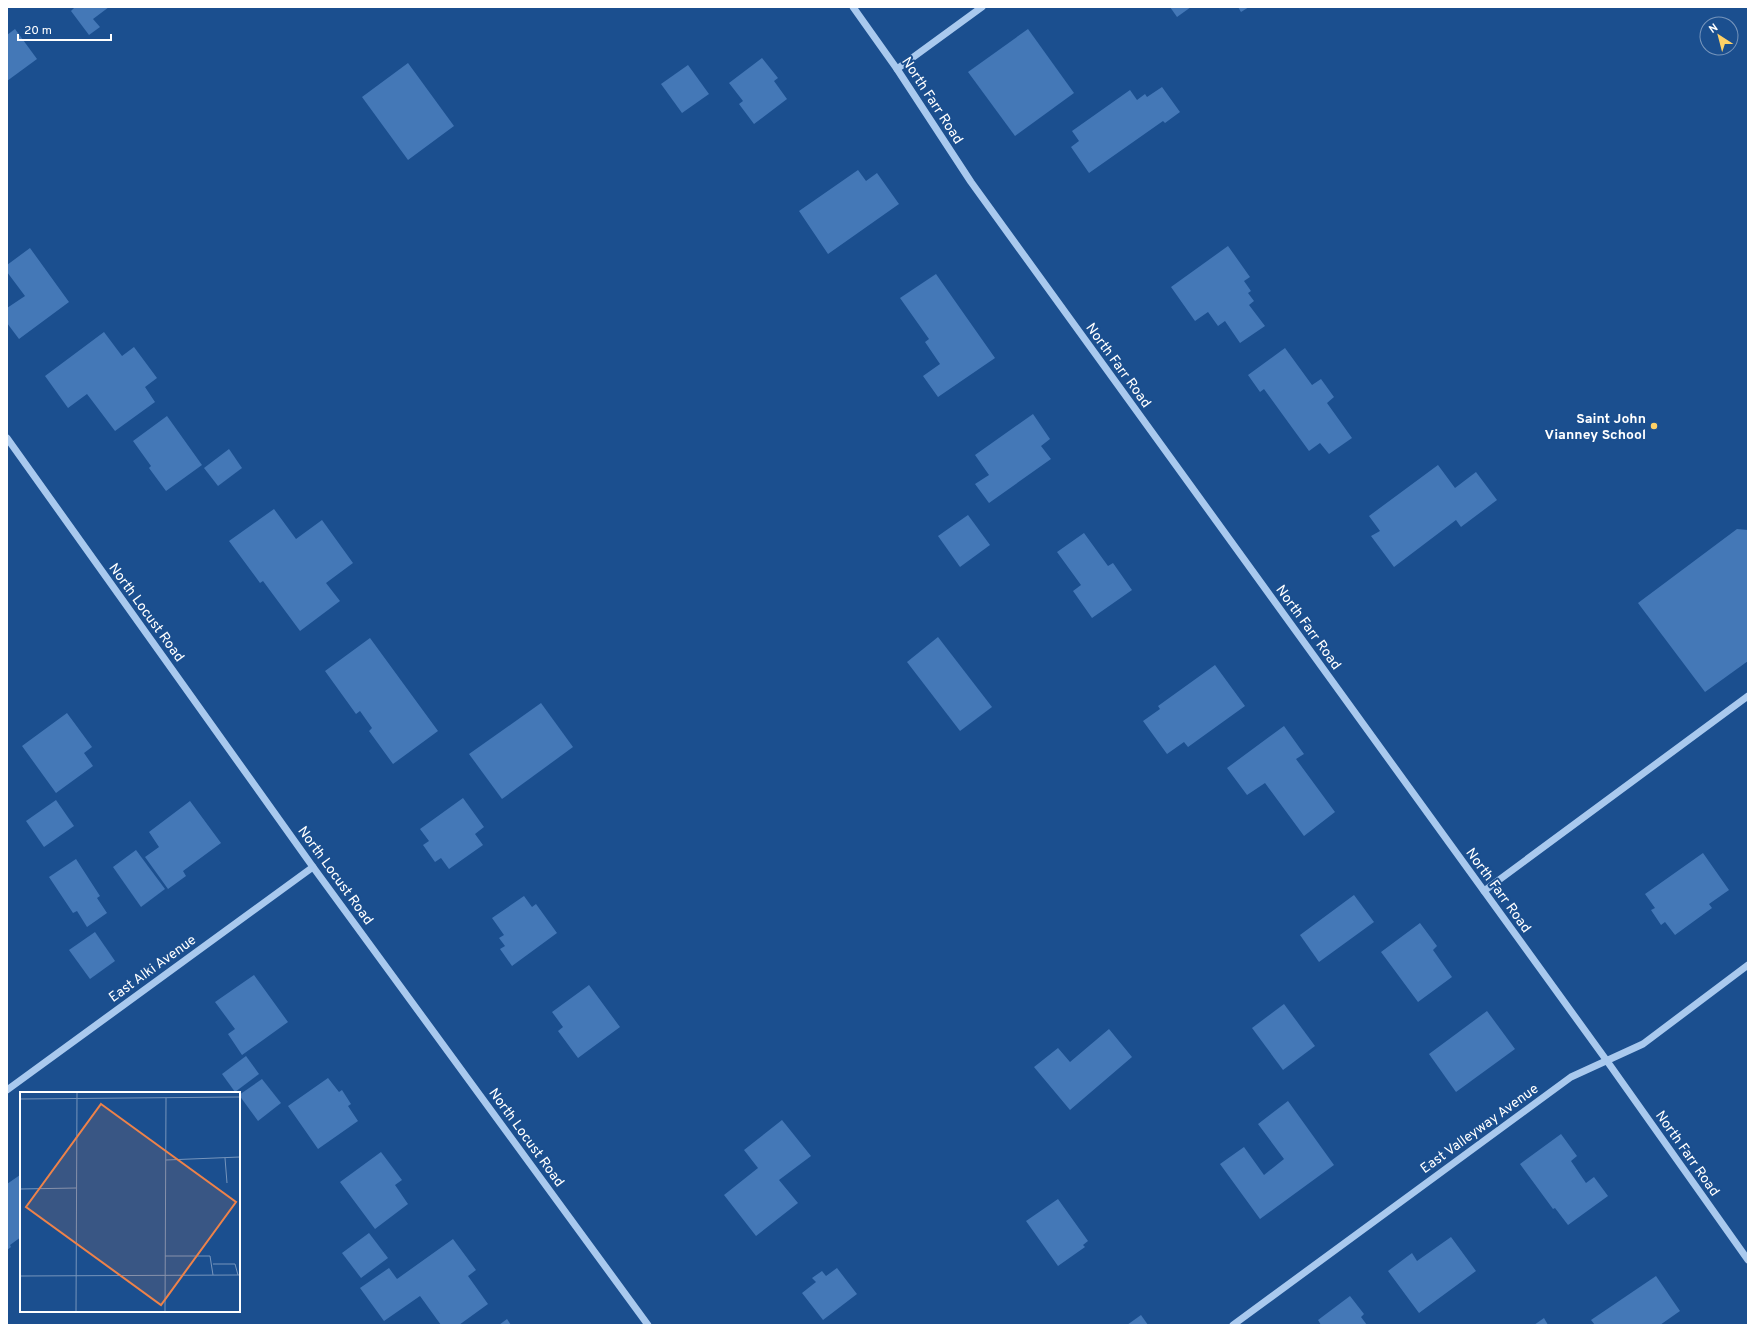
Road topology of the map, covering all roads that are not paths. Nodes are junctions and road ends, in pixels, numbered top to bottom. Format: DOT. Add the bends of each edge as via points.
graph roads {
  1 [pos="852,7"];
  2 [pos="982,7"];
  3 [pos="897,69"];
  4 [pos="7,438"];
  5 [pos="1748,696"];
  6 [pos="313,867"];
  7 [pos="1484,891"];
  8 [pos="1748,965"];
  9 [pos="1607,1061"];
  10 [pos="7,1090"];
  11 [pos="1748,1260"];
  12 [pos="648,1325"];
  13 [pos="1233,1325"];
  1 -- 3 [label="street, North Farr Road"];
  2 -- 3 [label="street"];
  3 -- 7 [label="street, North Farr Road" via="971,182"];
  4 -- 6 [label="street, North Locust Road"];
  5 -- 7 [label="street"];
  6 -- 10 [label="street, East Alki Avenue"];
  6 -- 12 [label="street, North Locust Road"];
  7 -- 9 [label="street, North Farr Road"];
  8 -- 9 [label="street, East Valleyway Avenue" via="1643,1044"];
  9 -- 11 [label="street, North Farr Road"];
  9 -- 13 [label="street, East Valleyway Avenue" via="1571,1077"];
}
